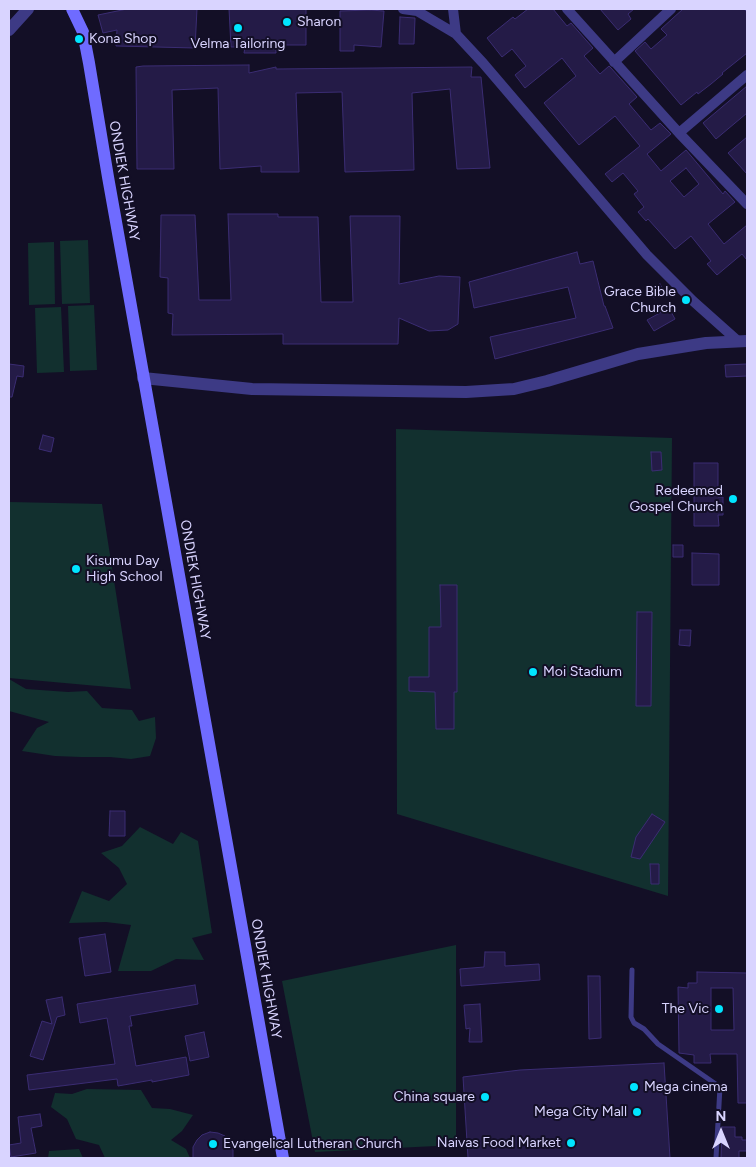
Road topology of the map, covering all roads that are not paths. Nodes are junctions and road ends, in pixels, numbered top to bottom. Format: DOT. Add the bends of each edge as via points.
graph roads {
  1 [pos="28,9"];
  2 [pos="72,9"];
  3 [pos="403,9"];
  4 [pos="453,9"];
  5 [pos="567,9"];
  6 [pos="671,9"];
  7 [pos="9,30"];
  8 [pos="456,34"];
  9 [pos="614,62"];
  10 [pos="747,75"];
  11 [pos="679,133"];
  12 [pos="747,204"];
  13 [pos="743,342"];
  14 [pos="143,378"];
  15 [pos="632,970"];
  16 [pos="283,1158"];
  17 [pos="716,1158"];
  1 -- 7 [label="street"];
  2 -- 14 [label="main road, ONDIEK HIGHWAY" via="83,32"];
  3 -- 8 [label="street" via="417,11"];
  4 -- 8 [label="street"];
  5 -- 9 [label="street"];
  6 -- 9 [label="street"];
  8 -- 13 [label="street" via="647,255 693,301"];
  9 -- 11 [label="street"];
  10 -- 11 [label="street"];
  11 -- 12 [label="street"];
  13 -- 14 [label="street" via="706,343 638,354 548,381 466,392 252,389"];
  14 -- 16 [label="main road, ONDIEK HIGHWAY"];
  15 -- 17 [label="lane" via="631,1017 634,1023 658,1044 720,1087"];
}
